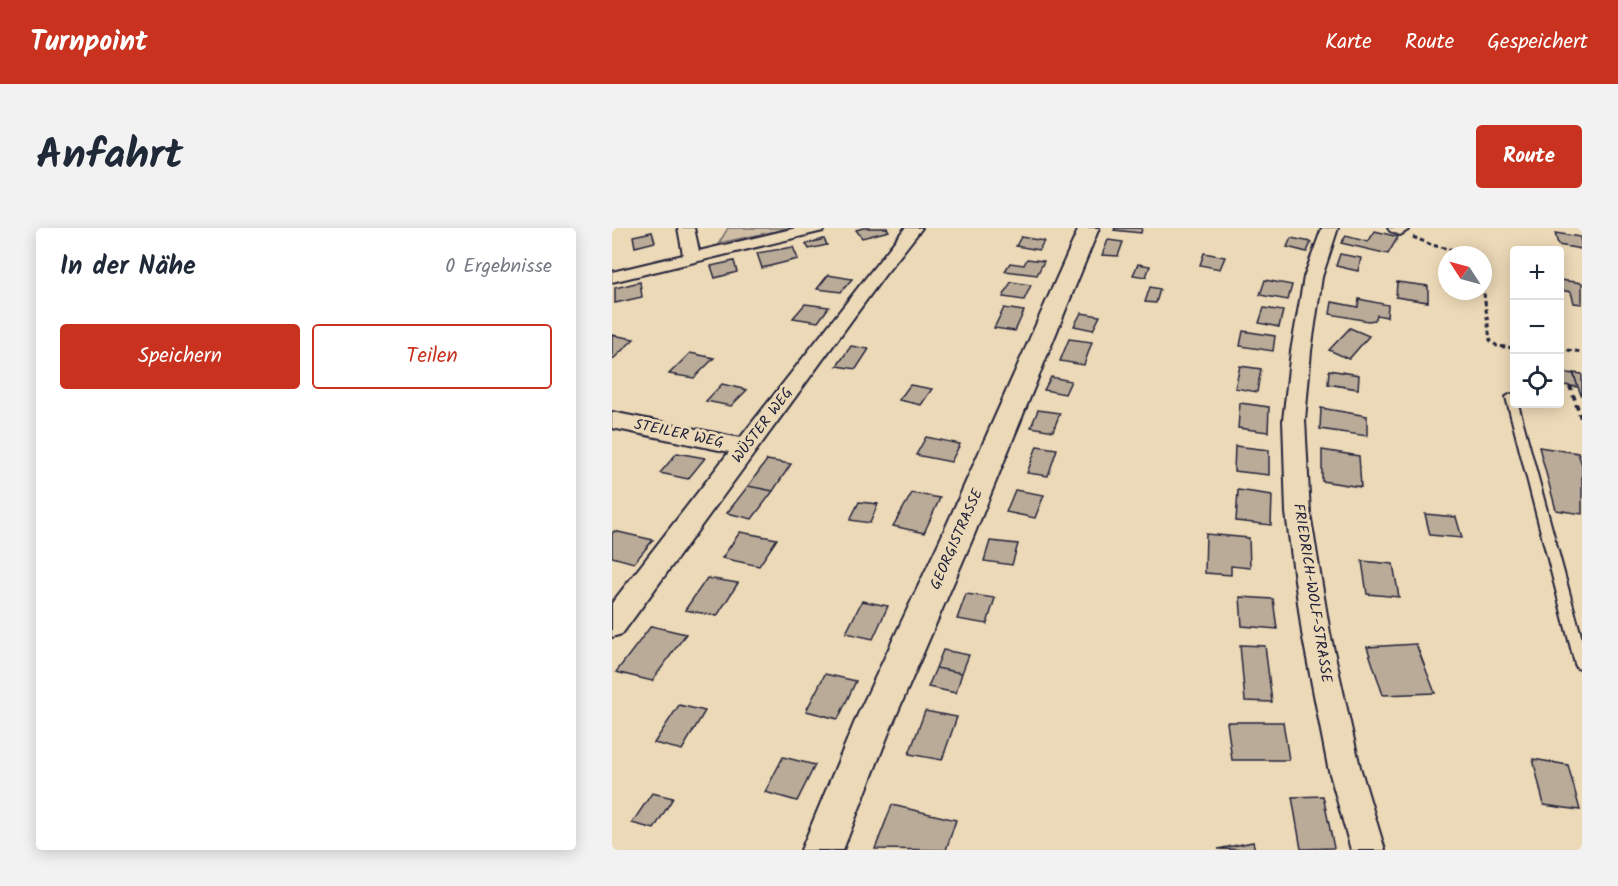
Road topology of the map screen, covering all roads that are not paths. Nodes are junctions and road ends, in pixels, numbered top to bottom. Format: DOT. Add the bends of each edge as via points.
graph roads {
  1 [pos="686,228"];
  2 [pos="817,228"];
  3 [pos="915,228"];
  4 [pos="1089,228"];
  5 [pos="1330,228"];
  6 [pos="692,258"];
  7 [pos="612,277"];
  8 [pos="1514,408"];
  9 [pos="612,420"];
  10 [pos="746,447"];
  11 [pos="612,625"];
  12 [pos="1582,664"];
  13 [pos="822,850"];
  14 [pos="1368,850"];
  1 -- 6 [label="street"];
  2 -- 6 [label="street"];
  3 -- 10 [label="street, WÜSTER WEG"];
  4 -- 13 [label="street, GEORGISTRASSE"];
  5 -- 14 [label="street, FRIEDRICH-WOLF-STRASSE" via="1313,277 1301,351 1294,420 1298,513 1316,633 1344,767"];
  6 -- 7 [label="street"];
  8 -- 12 [label="lane"];
  9 -- 10 [label="street, STEILER WEG"];
  10 -- 11 [label="street, WÜSTER WEG"];
}
